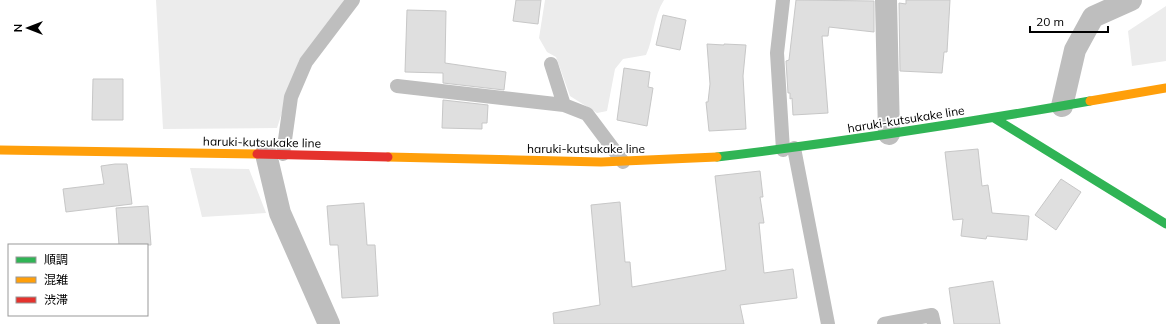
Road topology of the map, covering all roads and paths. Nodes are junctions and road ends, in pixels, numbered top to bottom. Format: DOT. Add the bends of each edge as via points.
graph roads {
  1 [pos="353,0"];
  2 [pos="783,0"];
  3 [pos="886,0"];
  4 [pos="1131,0"];
  5 [pos="551,64"];
  6 [pos="397,86"];
  7 [pos="1166,88"];
  8 [pos="564,105"];
  9 [pos="1062,106"];
  10 [pos="994,118"];
  11 [pos="889,134"];
  12 [pos="788,149"];
  13 [pos="0,150"];
  14 [pos="274,154"];
  15 [pos="623,162"];
  16 [pos="1166,224"];
  17 [pos="329,324"];
  18 [pos="828,324"];
  19 [pos="884,324"];
  20 [pos="934,324"];
  1 -- 14 [label="lane" via="306,62 291,97"];
  2 -- 12 [label="lane" via="777,53"];
  3 -- 11 [label="street"];
  4 -- 9 [label="street" via="1094,17 1074,50"];
  5 -- 8 [label="lane"];
  6 -- 8 [label="lane"];
  7 -- 9 [label="main road, haruki-kutsukake line"];
  8 -- 15 [label="lane" via="587,114"];
  9 -- 10 [label="main road, haruki-kutsukake line"];
  10 -- 11 [label="main road, haruki-kutsukake line"];
  10 -- 16 [label="main road"];
  11 -- 12 [label="main road, haruki-kutsukake line"];
  12 -- 15 [label="main road, haruki-kutsukake line" via="711,158"];
  12 -- 18 [label="lane"];
  13 -- 14 [label="main road, haruki-kutsukake line"];
  14 -- 15 [label="main road, haruki-kutsukake line"];
  14 -- 17 [label="street" via="280,213"];
  19 -- 20 [label="lane" via="932,315"];
}
